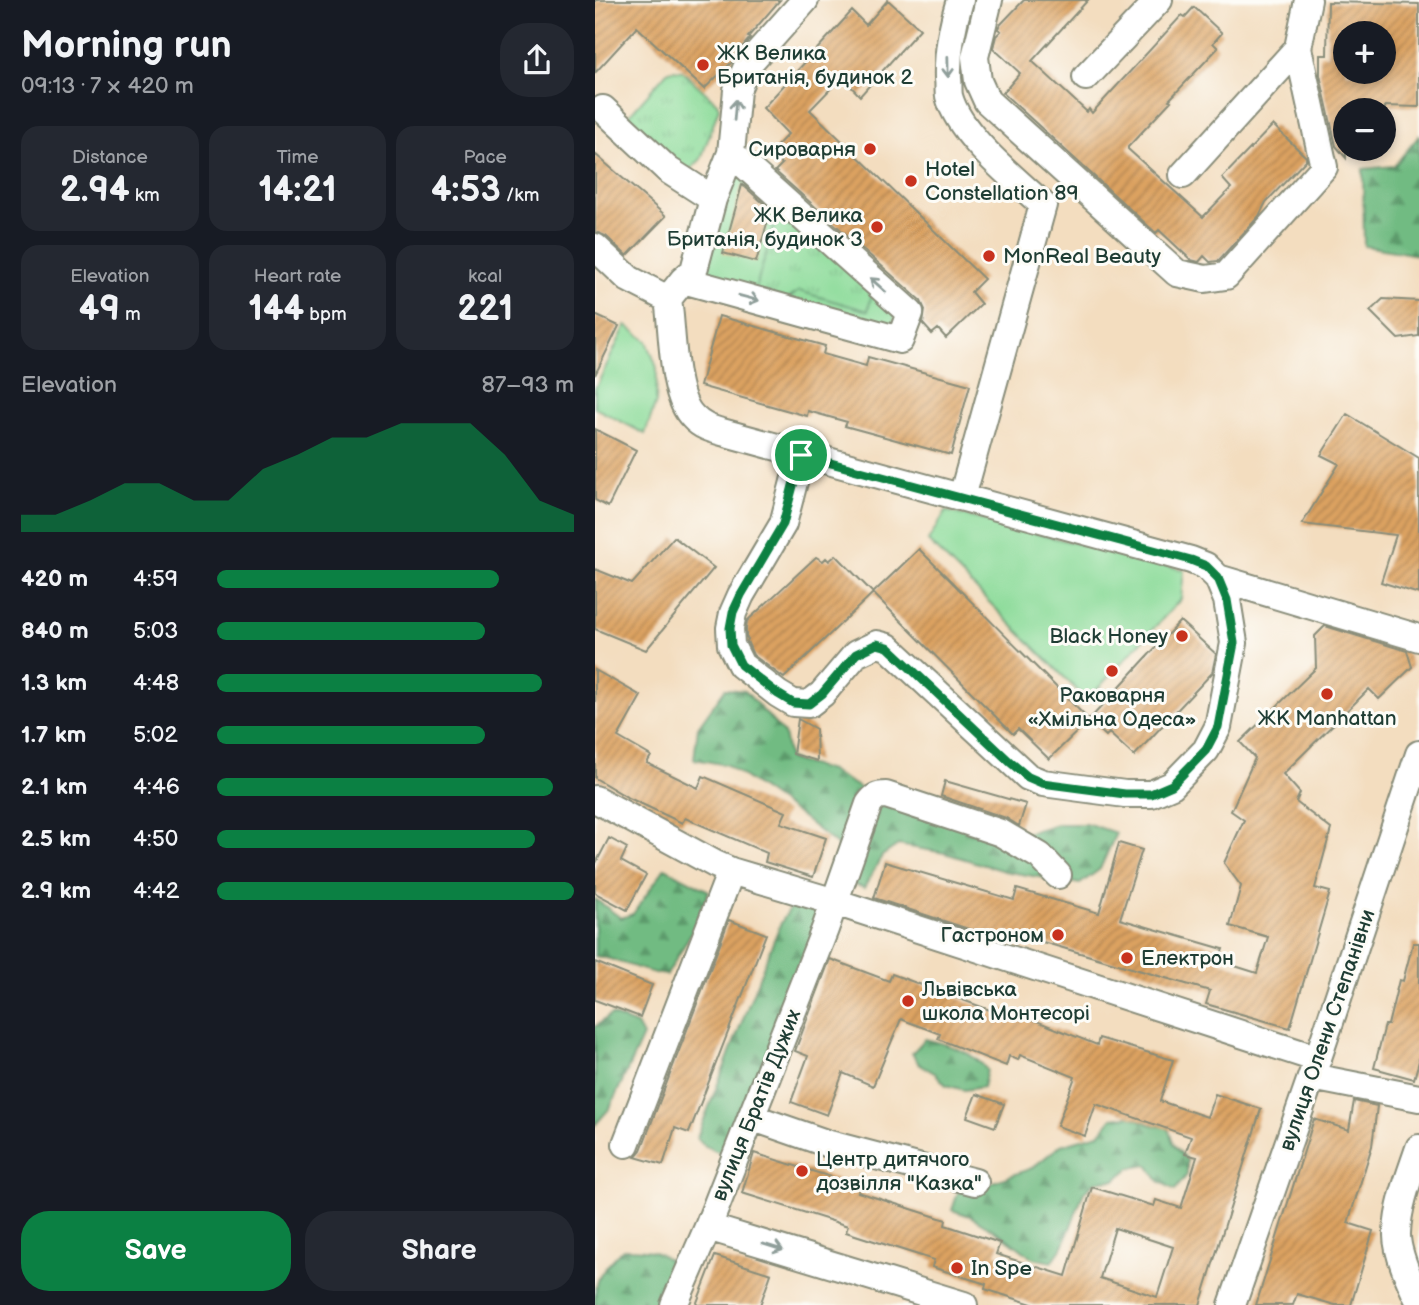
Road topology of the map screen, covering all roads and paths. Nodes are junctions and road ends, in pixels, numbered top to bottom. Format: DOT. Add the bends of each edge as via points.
graph roads {
  1 [pos="805,0"];
  2 [pos="960,0"];
  3 [pos="989,0"];
  4 [pos="1159,0"];
  5 [pos="1308,0"];
  6 [pos="1298,48"];
  7 [pos="1086,78"];
  8 [pos="603,110"];
  9 [pos="731,153"];
  10 [pos="1183,175"];
  11 [pos="713,199"];
  12 [pos="595,247"];
  13 [pos="676,290"];
  14 [pos="801,455"];
  15 [pos="962,498"];
  16 [pos="1218,578"];
  17 [pos="1419,638"];
  18 [pos="1419,754"];
  19 [pos="595,799"];
  20 [pos="731,871"];
  21 [pos="1058,875"];
  22 [pos="835,902"];
  23 [pos="1315,1068"];
  24 [pos="1419,1098"];
  25 [pos="751,1117"];
  26 [pos="627,1144"];
  27 [pos="1419,1148"];
  28 [pos="975,1182"];
  29 [pos="708,1227"];
  30 [pos="1419,1301"];
  31 [pos="674,1305"];
  32 [pos="964,1305"];
  33 [pos="1232,1305"];
  9 -- 1 [label="street, one-way" via="737,90 748,64"];
  2 -- 15 [label="street, one-way" via="947,60 949,96 980,146 1043,205"];
  3 -- 6 [label="street" via="975,57 986,102 1177,273 1205,279 1226,276 1324,167"];
  4 -- 7 [label="street"];
  5 -- 6 [label="street"];
  6 -- 10 [label="street"];
  8 -- 11 [label="street" via="668,170"];
  9 -- 11 [label="street"];
  13 -- 9 [label="street, one-way" via="900,340 909,313"];
  11 -- 13 [label="street" via="694,270"];
  12 -- 13 [label="street" via="629,279"];
  13 -- 14 [label="street" via="678,384 684,407 705,426"];
  14 -- 15 [label="street"];
  14 -- 16 [label="street" via="783,524 733,612 731,645 741,665 793,703 809,704 856,654 877,644 888,647 1010,762 1042,783 1151,794 1172,785 1206,750 1218,727 1234,643"];
  15 -- 16 [label="street" via="1191,560"];
  16 -- 17 [label="street"];
  18 -- 23 [label="street, вулиця Олени Степанівни"];
  19 -- 20 [label="street"];
  20 -- 22 [label="street"];
  20 -- 26 [label="street"];
  21 -- 22 [label="street, вулиця Братів Дужих" via="1040,856 1001,833 879,795 869,804"];
  22 -- 23 [label="street"];
  22 -- 25 [label="street, вулиця Братів Дужих"];
  23 -- 24 [label="street"];
  23 -- 33 [label="street, вулиця Олени Степанівни"];
  25 -- 28 [label="street" via="826,1143"];
  25 -- 29 [label="street, вулиця Братів Дужих"];
  27 -- 30 [label="street" via="1402,1200 1397,1235"];
  29 -- 31 [label="street, вулиця Братів Дужих"];
  29 -- 32 [label="street, one-way"];
}
